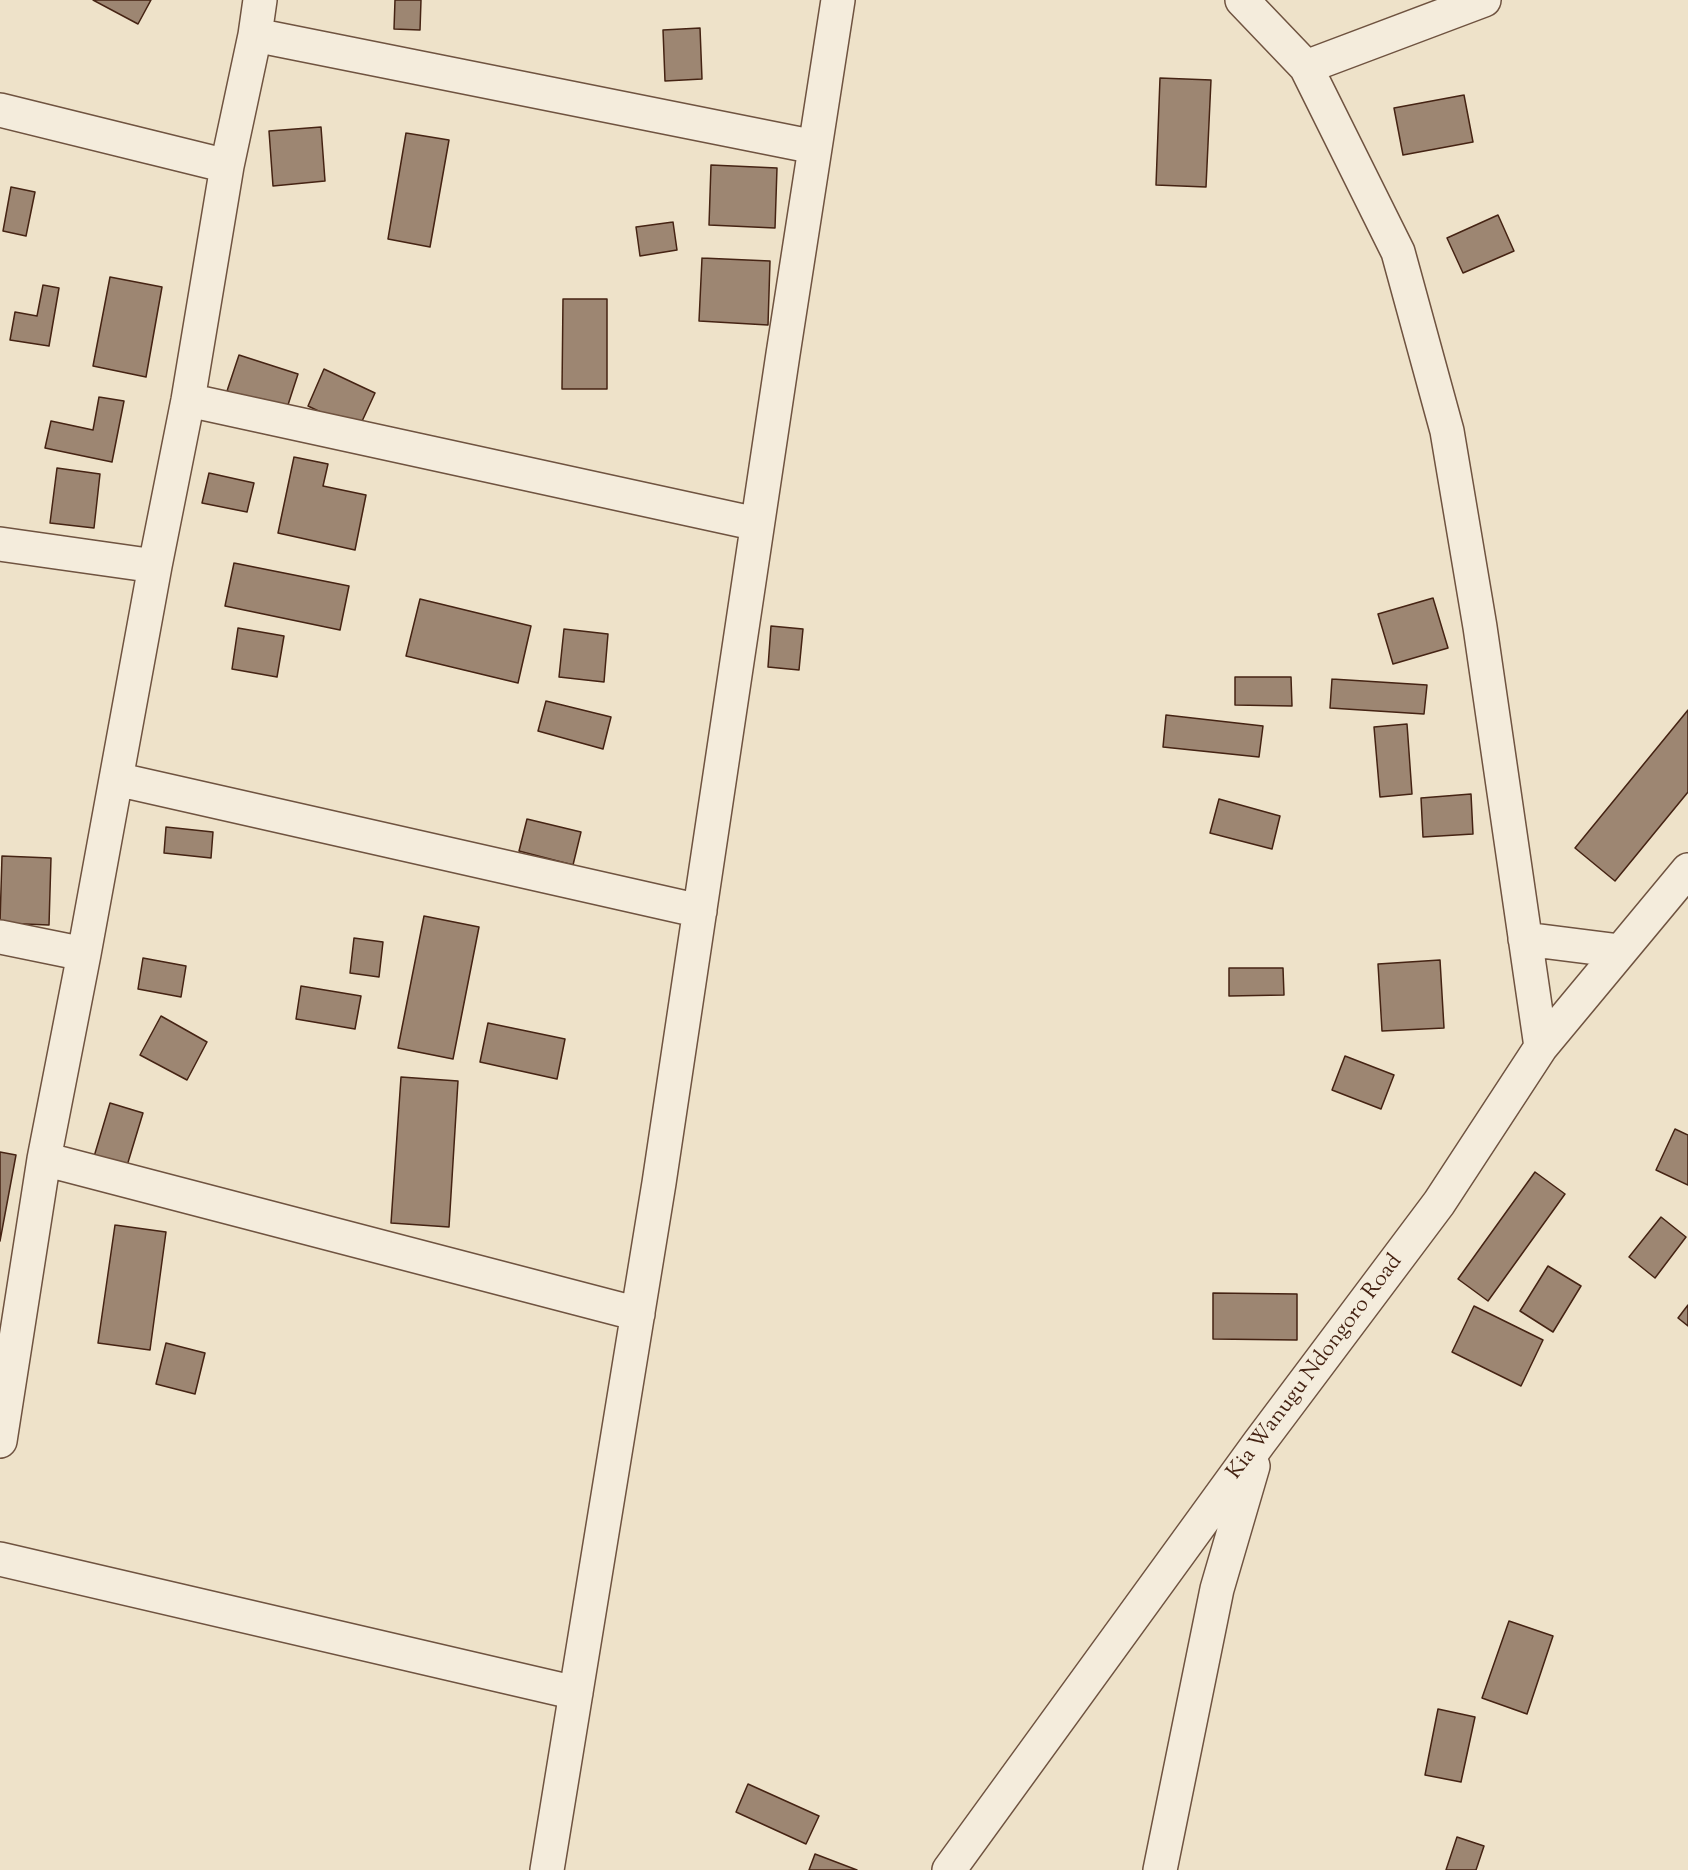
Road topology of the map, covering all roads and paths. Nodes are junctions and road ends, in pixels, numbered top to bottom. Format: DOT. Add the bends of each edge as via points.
graph roads {
  1 [pos="260,0"];
  2 [pos="838,0"];
  3 [pos="1242,0"];
  4 [pos="1484,0"];
  5 [pos="255,35"];
  6 [pos="1306,67"];
  7 [pos="0,110"];
  8 [pos="815,147"];
  9 [pos="227,166"];
  10 [pos="188,400"];
  11 [pos="758,524"];
  12 [pos="0,544"];
  13 [pos="154,566"];
  14 [pos="116,779"];
  15 [pos="1688,870"];
  16 [pos="700,911"];
  17 [pos="0,937"];
  18 [pos="1525,939"];
  19 [pos="1620,951"];
  20 [pos="84,954"];
  21 [pos="1541,1047"];
  22 [pos="44,1159"];
  23 [pos="638,1314"];
  24 [pos="0,1441"];
  25 [pos="1259,1443"];
  26 [pos="0,1559"];
  27 [pos="1168,1569"];
  28 [pos="1216,1589"];
  29 [pos="576,1693"];
  30 [pos="547,1870"];
  31 [pos="950,1870"];
  32 [pos="1160,1870"];
  1 -- 5 [label="street"];
  2 -- 8 [label="street"];
  3 -- 6 [label="street"];
  4 -- 6 [label="street"];
  5 -- 8 [label="street"];
  5 -- 9 [label="street"];
  6 -- 18 [label="street" via="1398,252 1447,431"];
  7 -- 9 [label="street"];
  8 -- 11 [label="street"];
  9 -- 10 [label="street"];
  10 -- 11 [label="street"];
  10 -- 13 [label="street"];
  11 -- 16 [label="street"];
  12 -- 13 [label="street"];
  13 -- 14 [label="street"];
  14 -- 16 [label="street"];
  14 -- 20 [label="street"];
  15 -- 19 [label="street, Kia Wanugu Ndongoro Road"];
  16 -- 23 [label="street"];
  17 -- 20 [label="street"];
  18 -- 19 [label="street"];
  18 -- 21 [label="street"];
  19 -- 21 [label="street, Kia Wanugu Ndongoro Road"];
  20 -- 22 [label="street"];
  21 -- 25 [label="street, Kia Wanugu Ndongoro Road" via="1439,1203"];
  22 -- 23 [label="street"];
  22 -- 24 [label="street"];
  23 -- 29 [label="street"];
  25 -- 27 [label="street, Kia Wanugu Ndongoro Road"];
  25 -- 28 [label="street"];
  26 -- 29 [label="street"];
  27 -- 28 [label="street"];
  27 -- 31 [label="street, Kia Wanugu Ndongoro Road"];
  28 -- 32 [label="street"];
  29 -- 30 [label="street"];
}
